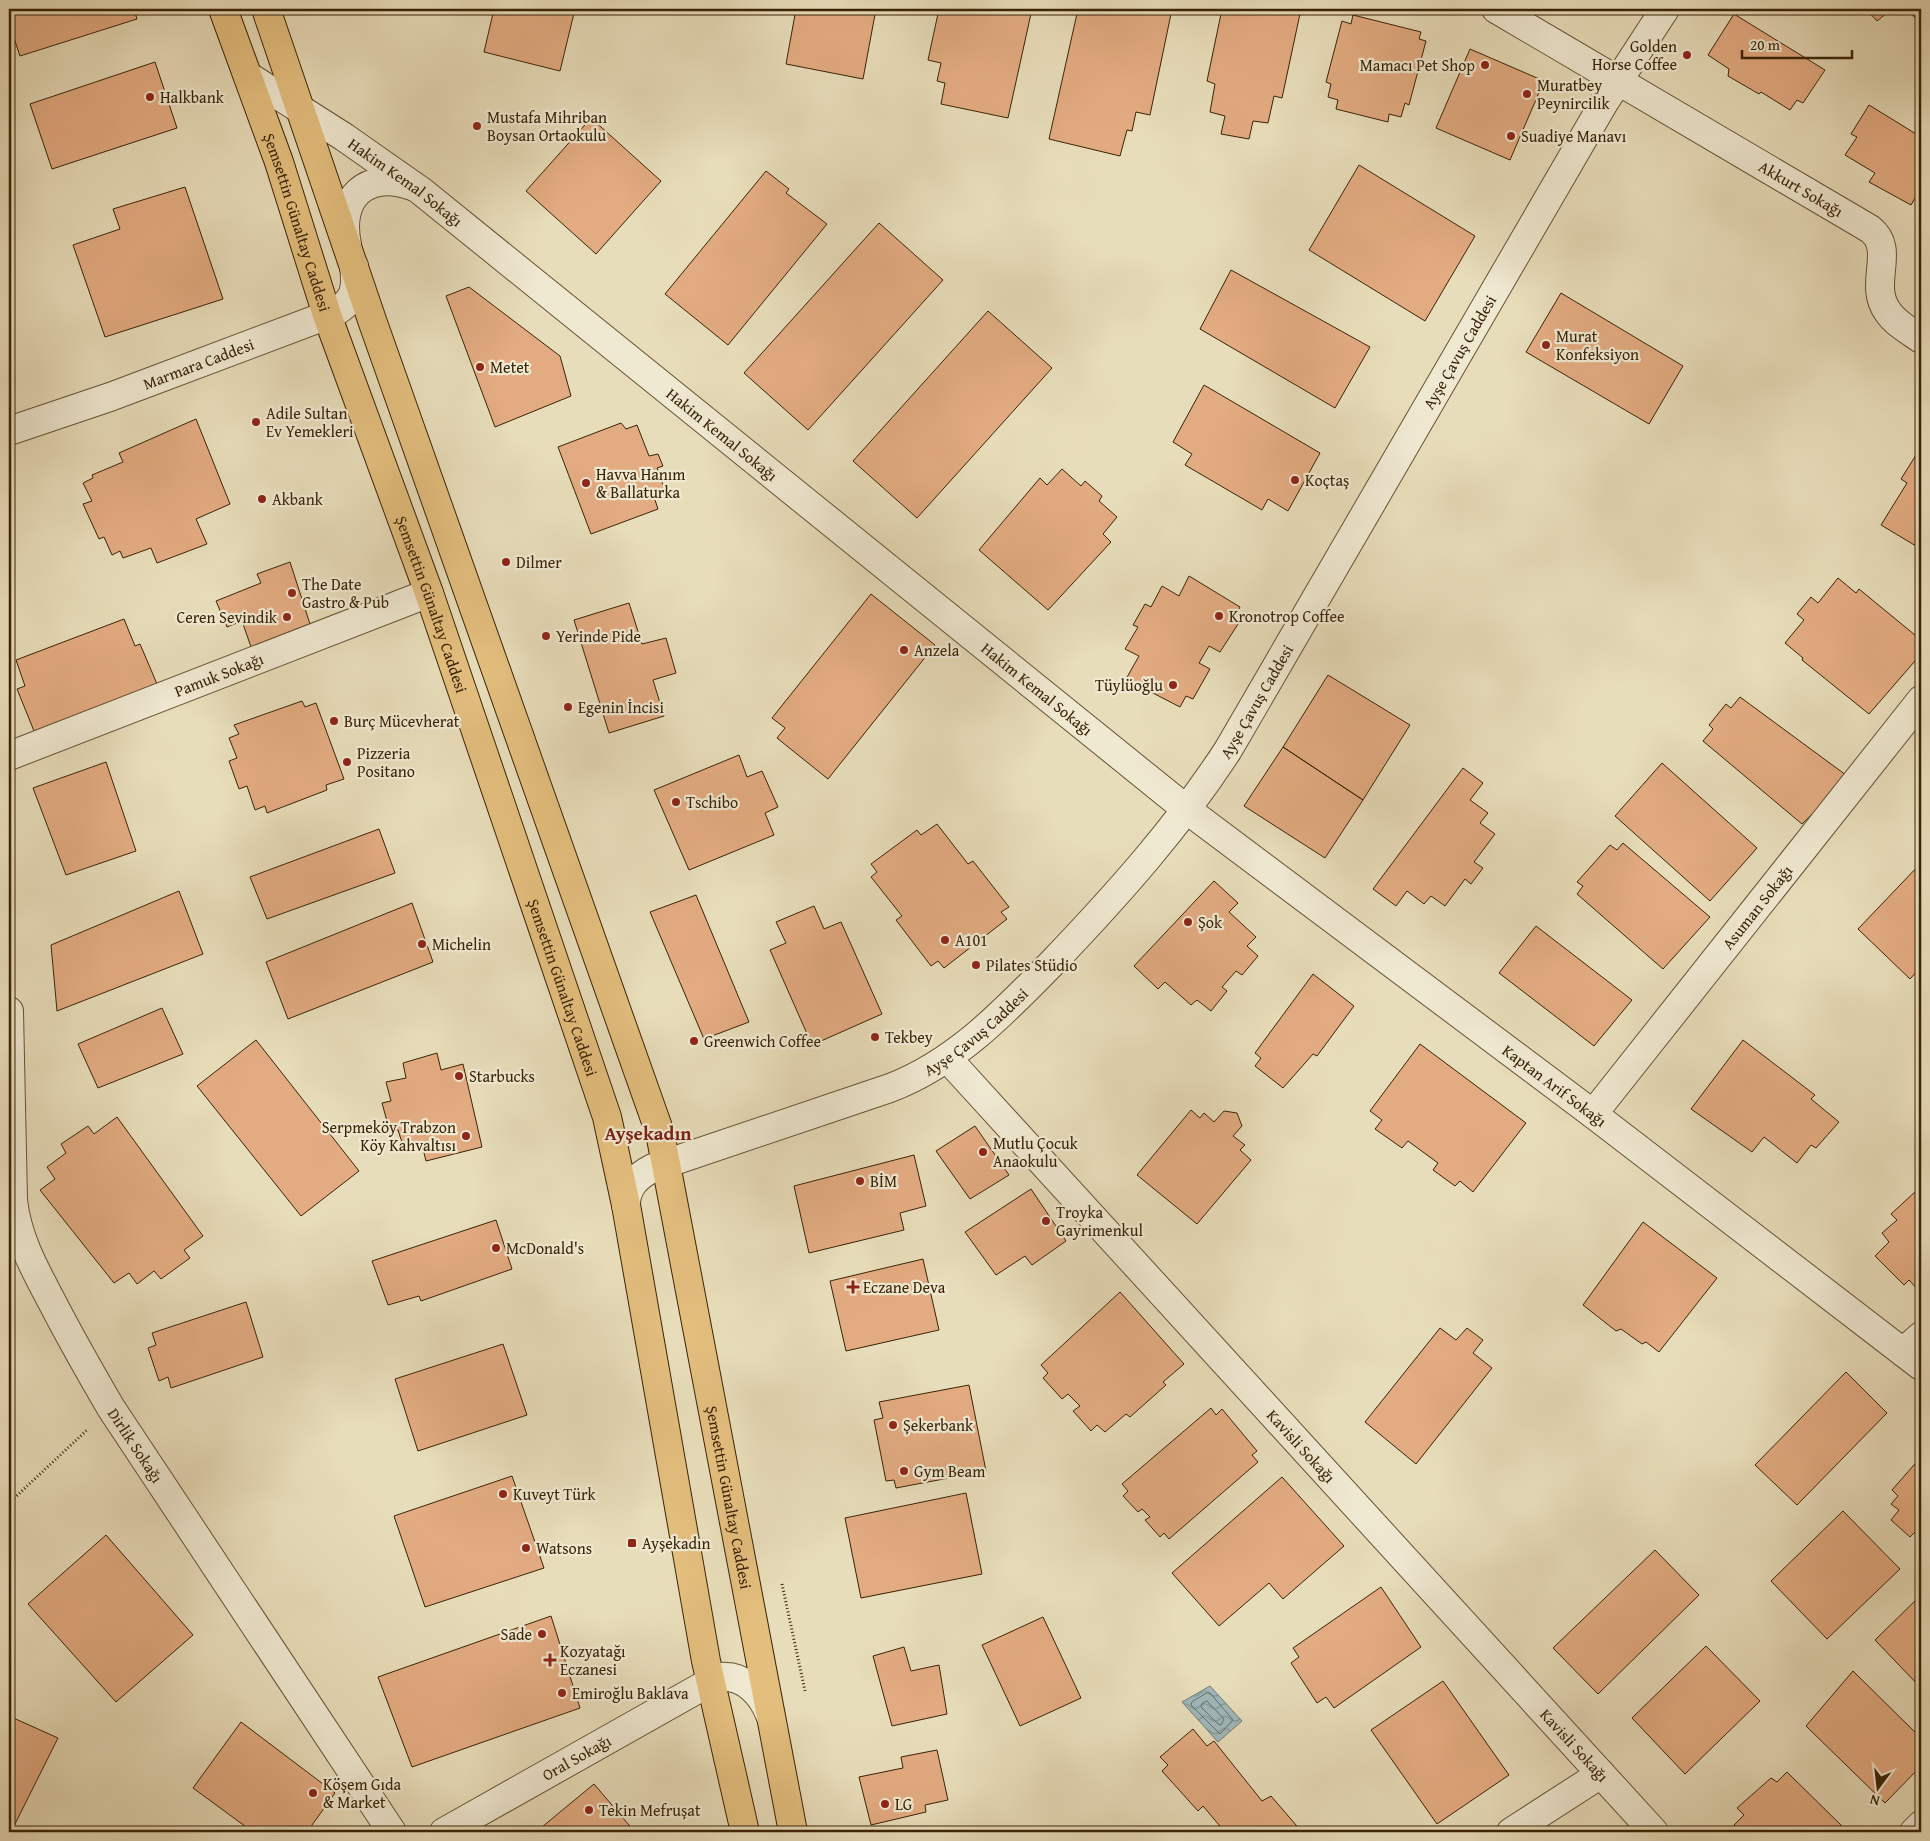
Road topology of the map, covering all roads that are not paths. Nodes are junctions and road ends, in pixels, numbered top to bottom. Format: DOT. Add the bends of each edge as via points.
graph roads {
  1 [pos="223,9"];
  2 [pos="266,9"];
  3 [pos="1496,9"];
  4 [pos="1665,9"];
  5 [pos="248,76"];
  6 [pos="1618,79"];
  7 [pos="300,110"];
  8 [pos="421,191"];
  9 [pos="350,255"];
  10 [pos="327,316"];
  11 [pos="1921,339"];
  12 [pos="9,431"];
  13 [pos="429,593"];
  14 [pos="1921,700"];
  15 [pos="9,756"];
  16 [pos="1186,809"];
  17 [pos="9,1011"];
  18 [pos="948,1059"];
  19 [pos="1593,1114"];
  20 [pos="666,1163"];
  21 [pos="626,1205"];
  22 [pos="1915,1351"];
  23 [pos="710,1682"];
  24 [pos="770,1715"];
  25 [pos="1601,1774"];
  26 [pos="1921,1825"];
  27 [pos="392,1832"];
  28 [pos="444,1832"];
  29 [pos="745,1832"];
  30 [pos="793,1832"];
  31 [pos="1511,1832"];
  32 [pos="1654,1832"];
  33 [pos="1914,1832"];
  1 -- 5 [label="main road, Şemsettin Günaltay Caddesi"];
  2 -- 7 [label="main road, Şemsettin Günaltay Caddesi"];
  3 -- 6 [label="street, Akkurt Sokağı"];
  4 -- 6 [label="street, Ayşe Çavuş Caddesi"];
  5 -- 7 [label="street, Hakim Kemal Sokağı"];
  5 -- 10 [label="main road, Şemsettin Günaltay Caddesi" via="293,203"];
  6 -- 11 [label="street, Akkurt Sokağı" via="1875,233 1883,249 1879,286 1883,304 1895,321"];
  6 -- 16 [label="street, Ayşe Çavuş Caddesi" via="1228,750"];
  7 -- 8 [label="street, Hakim Kemal Sokağı"];
  7 -- 9 [label="main road, Şemsettin Günaltay Caddesi"];
  8 -- 9 [label="street" via="388,181 365,185 353,198 348,213 345,232"];
  8 -- 16 [label="street, Hakim Kemal Sokağı"];
  9 -- 10 [label="street, Marmara Caddesi" via="356,283 353,297"];
  9 -- 20 [label="main road, Şemsettin Günaltay Caddesi" via="651,1104"];
  10 -- 12 [label="street, Marmara Caddesi"];
  10 -- 13 [label="main road, Şemsettin Günaltay Caddesi"];
  13 -- 15 [label="street, Pamuk Sokağı"];
  13 -- 21 [label="main road, Şemsettin Günaltay Caddesi" via="601,1097"];
  14 -- 19 [label="street, Asuman Sokağı"];
  16 -- 18 [label="street, Ayşe Çavuş Caddesi" via="1092,921 1004,1010"];
  16 -- 19 [label="street, Kaptan Arif Sokağı"];
  17 -- 27 [label="street, Dirlik Sokağı" via="12,1188 17,1226 37,1273 111,1408"];
  18 -- 20 [label="street, Ayşe Çavuş Caddesi" via="914,1079"];
  18 -- 25 [label="street, Kavisli Sokağı"];
  19 -- 22 [label="street, Kaptan Arif Sokağı"];
  20 -- 21 [label="street" via="637,1179 628,1190"];
  20 -- 24 [label="main road, Şemsettin Günaltay Caddesi"];
  21 -- 23 [label="main road, Şemsettin Günaltay Caddesi"];
  23 -- 24 [label="street" via="726,1676 740,1680 759,1693"];
  23 -- 28 [label="street, Oral Sokağı"];
  23 -- 29 [label="main road, Şemsettin Günaltay Caddesi"];
  24 -- 30 [label="main road, Şemsettin Günaltay Caddesi"];
  25 -- 31 [label="street"];
  25 -- 32 [label="street, Kavisli Sokağı"];
  26 -- 33 [label="street"];
}
